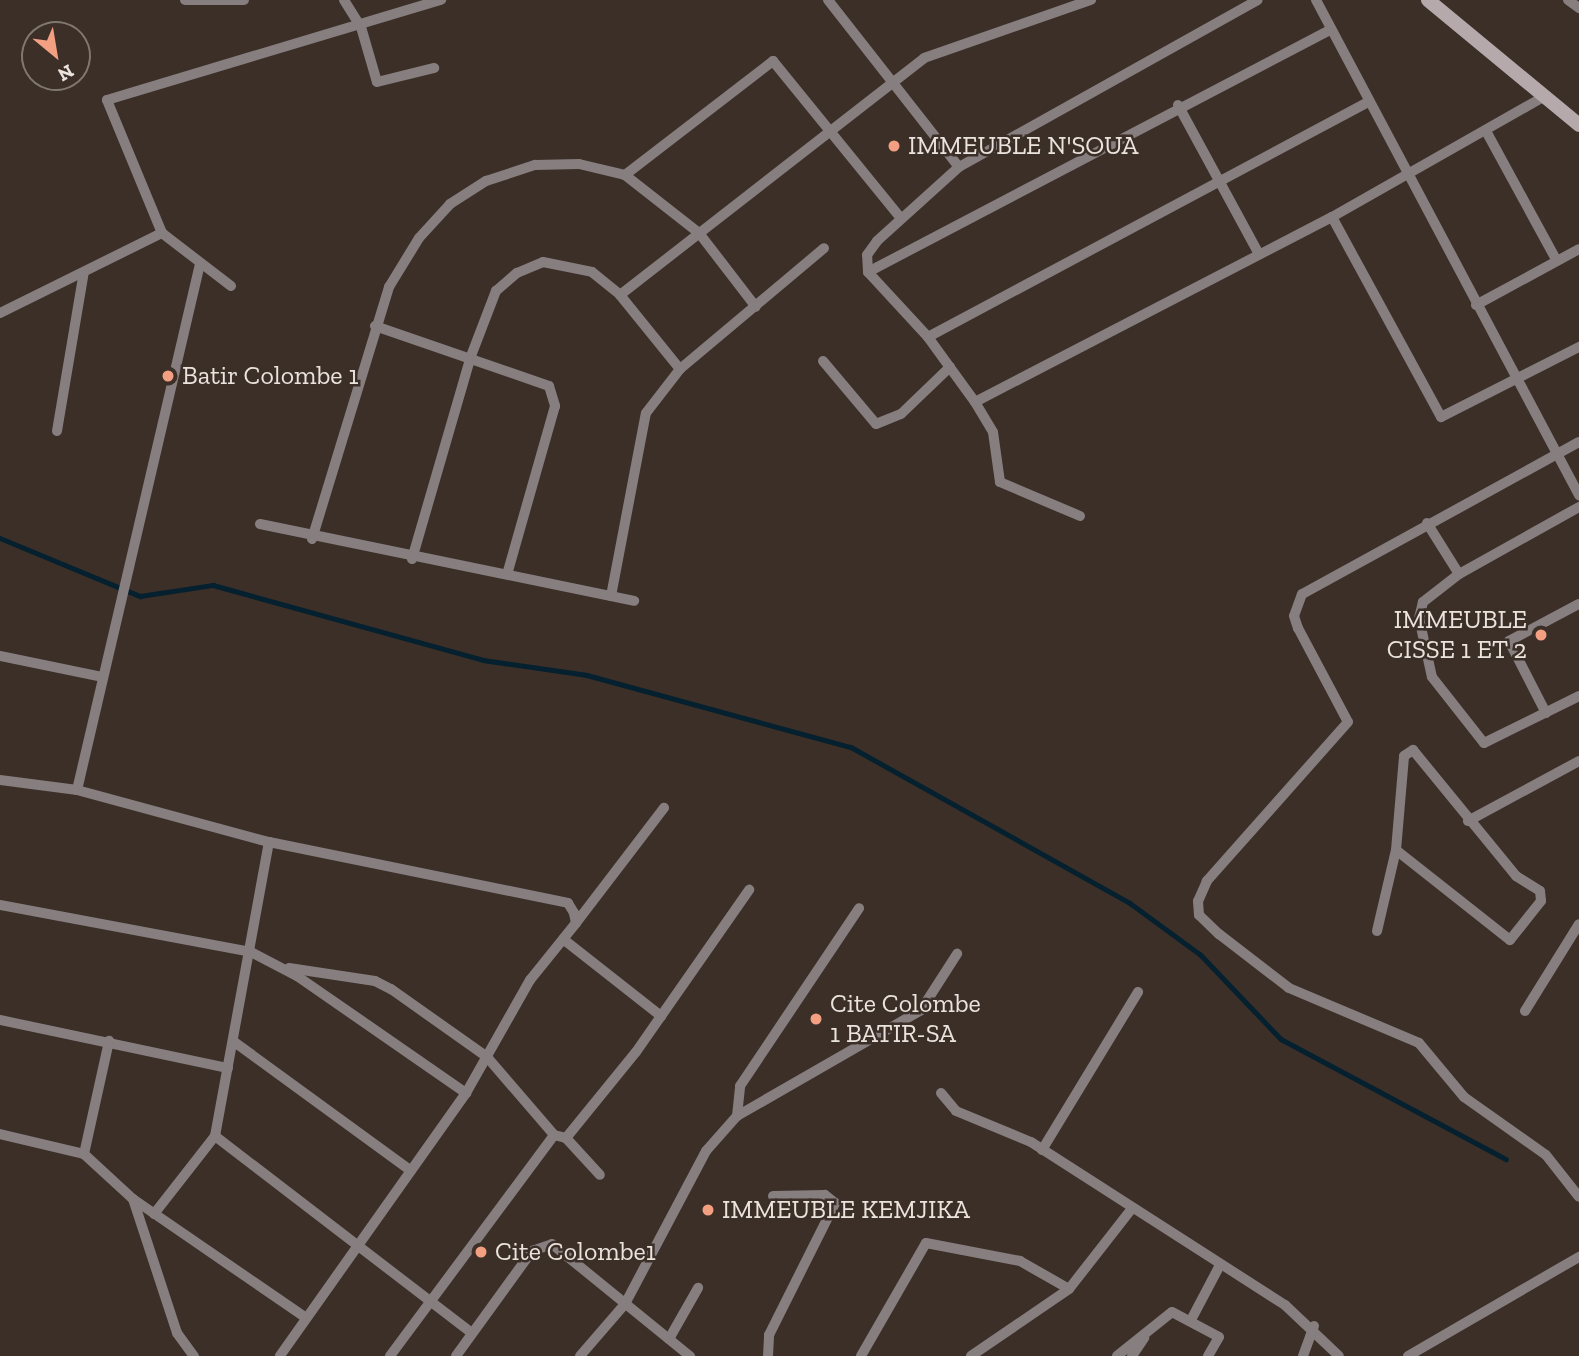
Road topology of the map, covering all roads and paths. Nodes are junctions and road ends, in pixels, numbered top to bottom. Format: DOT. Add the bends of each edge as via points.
graph roads {
  1 [pos="185,0"];
  2 [pos="244,0"];
  3 [pos="344,0"];
  4 [pos="441,0"];
  5 [pos="828,0"];
  6 [pos="1091,0"];
  7 [pos="1258,0"];
  8 [pos="1316,0"];
  9 [pos="1428,0"];
  10 [pos="1568,0"];
  11 [pos="1579,8"];
  12 [pos="361,27"];
  13 [pos="1331,30"];
  14 [pos="434,68"];
  15 [pos="892,82"];
  16 [pos="1545,96"];
  17 [pos="1368,102"];
  18 [pos="1178,105"];
  19 [pos="1579,125"];
  20 [pos="828,128"];
  21 [pos="1486,131"];
  22 [pos="958,167"];
  23 [pos="625,175"];
  24 [pos="1405,177"];
  25 [pos="1218,181"];
  26 [pos="899,216"];
  27 [pos="1332,217"];
  28 [pos="163,233"];
  29 [pos="699,233"];
  30 [pos="824,247"];
  31 [pos="1579,249"];
  32 [pos="1259,254"];
  33 [pos="1557,261"];
  34 [pos="200,264"];
  35 [pos="84,272"];
  36 [pos="868,272"];
  37 [pos="231,286"];
  38 [pos="620,295"];
  39 [pos="1476,305"];
  40 [pos="756,307"];
  41 [pos="0,313"];
  42 [pos="375,327"];
  43 [pos="928,337"];
  44 [pos="1579,347"];
  45 [pos="471,356"];
  46 [pos="823,362"];
  47 [pos="950,367"];
  48 [pos="680,369"];
  49 [pos="1517,380"];
  50 [pos="975,402"];
  51 [pos="57,431"];
  52 [pos="1579,442"];
  53 [pos="1558,453"];
  54 [pos="1579,495"];
  55 [pos="1579,506"];
  56 [pos="1080,516"];
  57 [pos="1427,523"];
  58 [pos="261,524"];
  59 [pos="312,539"];
  60 [pos="412,559"];
  61 [pos="507,574"];
  62 [pos="1459,574"];
  63 [pos="611,596"];
  64 [pos="634,601"];
  65 [pos="1579,604"];
  66 [pos="0,656"];
  67 [pos="102,677"];
  68 [pos="1579,696"];
  69 [pos="1546,713"];
  70 [pos="1579,761"];
  71 [pos="0,780"];
  72 [pos="77,790"];
  73 [pos="664,808"];
  74 [pos="1468,821"];
  75 [pos="269,842"];
  76 [pos="1396,850"];
  77 [pos="749,890"];
  78 [pos="0,905"];
  79 [pos="859,908"];
  80 [pos="576,923"];
  81 [pos="1579,924"];
  82 [pos="1377,931"];
  83 [pos="563,939"];
  84 [pos="251,952"];
  85 [pos="957,954"];
  86 [pos="279,967"];
  87 [pos="1138,992"];
  88 [pos="1525,1011"];
  89 [pos="661,1016"];
  90 [pos="0,1020"];
  91 [pos="109,1041"];
  92 [pos="233,1041"];
  93 [pos="486,1057"];
  94 [pos="228,1068"];
  95 [pos="466,1093"];
  96 [pos="941,1093"];
  97 [pos="737,1116"];
  98 [pos="0,1134"];
  99 [pos="554,1135"];
  100 [pos="215,1136"];
  101 [pos="566,1138"];
  102 [pos="1042,1150"];
  103 [pos="85,1154"];
  104 [pos="411,1171"];
  105 [pos="600,1175"];
  106 [pos="773,1196"];
  107 [pos="1579,1197"];
  108 [pos="133,1199"];
  109 [pos="1130,1211"];
  110 [pos="154,1214"];
  111 [pos="358,1245"];
  112 [pos="1579,1256"];
  113 [pos="1220,1265"];
  114 [pos="698,1288"];
  115 [pos="1069,1289"];
  116 [pos="430,1301"];
  117 [pos="625,1304"];
  118 [pos="306,1318"];
  119 [pos="1191,1320"];
  120 [pos="1314,1326"];
  121 [pos="1149,1329"];
  122 [pos="470,1331"];
  123 [pos="669,1339"];
  124 [pos="194,1356"];
  125 [pos="279,1356"];
  126 [pos="390,1356"];
  127 [pos="456,1356"];
  128 [pos="580,1356"];
  129 [pos="690,1356"];
  130 [pos="768,1356"];
  131 [pos="861,1356"];
  132 [pos="971,1356"];
  133 [pos="1117,1356"];
  134 [pos="1132,1356"];
  135 [pos="1208,1356"];
  136 [pos="1303,1356"];
  137 [pos="1339,1356"];
  138 [pos="1408,1356"];
  1 -- 2 [label="street"];
  3 -- 12 [label="street"];
  4 -- 12 [label="street"];
  5 -- 15 [label="street"];
  6 -- 15 [label="street" via="936,53"];
  7 -- 22 [label="street"];
  8 -- 13 [label="street"];
  9 -- 16 [label="street"];
  10 -- 11 [label="street"];
  12 -- 14 [label="street" via="377,82"];
  12 -- 28 [label="street" via="107,100"];
  13 -- 17 [label="street"];
  13 -- 18 [label="street"];
  15 -- 20 [label="street"];
  15 -- 22 [label="street"];
  16 -- 19 [label="street"];
  16 -- 21 [label="street"];
  17 -- 24 [label="street"];
  17 -- 25 [label="street"];
  18 -- 25 [label="street"];
  18 -- 36 [label="street"];
  20 -- 23 [label="street" via="773,61"];
  20 -- 26 [label="street"];
  20 -- 29 [label="street"];
  21 -- 24 [label="street"];
  21 -- 33 [label="street"];
  22 -- 26 [label="street"];
  23 -- 29 [label="street"];
  23 -- 42 [label="street" via="579,164 535,165 486,181 450,204 419,238"];
  24 -- 27 [label="street"];
  24 -- 39 [label="street"];
  25 -- 32 [label="street"];
  25 -- 43 [label="street"];
  26 -- 36 [label="street" via="867,255"];
  27 -- 32 [label="street"];
  27 -- 49 [label="street" via="1441,417"];
  28 -- 34 [label="street"];
  28 -- 35 [label="street"];
  29 -- 38 [label="street"];
  29 -- 40 [label="street"];
  30 -- 40 [label="street"];
  31 -- 33 [label="street"];
  32 -- 50 [label="street"];
  33 -- 39 [label="street"];
  34 -- 37 [label="street"];
  34 -- 67 [label="street"];
  35 -- 41 [label="street"];
  35 -- 51 [label="street"];
  36 -- 43 [label="street"];
  38 -- 45 [label="street" via="568,263 543,262 517,273 496,291"];
  38 -- 48 [label="street"];
  39 -- 49 [label="street"];
  40 -- 48 [label="street"];
  42 -- 45 [label="street"];
  42 -- 59 [label="street"];
  43 -- 47 [label="street"];
  44 -- 49 [label="street"];
  45 -- 60 [label="street"];
  45 -- 61 [label="street" via="549,386 555,406"];
  46 -- 47 [label="street" via="876,424 901,414"];
  47 -- 50 [label="street"];
  48 -- 63 [label="street" via="638,432"];
  49 -- 53 [label="street"];
  50 -- 56 [label="street" via="993,432 1000,482"];
  52 -- 53 [label="street"];
  53 -- 54 [label="street"];
  53 -- 57 [label="street"];
  55 -- 62 [label="street"];
  57 -- 62 [label="street"];
  57 -- 107 [label="street" via="1302,594 1298,628 1348,722 1207,881 1199,915 1289,988 1419,1043 1464,1097 1546,1155"];
  58 -- 59 [label="street"];
  59 -- 60 [label="street"];
  60 -- 61 [label="street"];
  61 -- 63 [label="street"];
  62 -- 69 [label="street" via="1423,603 1419,618 1432,677 1484,743"];
  63 -- 64 [label="street"];
  65 -- 69 [label="street" via="1509,641"];
  66 -- 67 [label="street"];
  67 -- 72 [label="street"];
  68 -- 69 [label="street"];
  70 -- 74 [label="street"];
  71 -- 72 [label="street"];
  72 -- 75 [label="street"];
  73 -- 80 [label="street"];
  74 -- 76 [label="street" via="1421,757 1409,751"];
  74 -- 76 [label="street" via="1542,896 1510,940"];
  75 -- 80 [label="street" via="568,903"];
  75 -- 84 [label="street"];
  76 -- 82 [label="street"];
  77 -- 89 [label="street"];
  78 -- 84 [label="street"];
  79 -- 97 [label="street" via="740,1086"];
  80 -- 83 [label="street"];
  81 -- 88 [label="street"];
  83 -- 89 [label="street"];
  83 -- 93 [label="street" via="530,980"];
  84 -- 86 [label="street"];
  84 -- 92 [label="street"];
  85 -- 97 [label="street" via="920,1010"];
  86 -- 93 [label="street" via="374,981"];
  86 -- 95 [label="street"];
  87 -- 102 [label="street"];
  89 -- 101 [label="street"];
  90 -- 91 [label="street"];
  91 -- 94 [label="street"];
  91 -- 103 [label="street"];
  92 -- 94 [label="street"];
  92 -- 104 [label="street"];
  93 -- 95 [label="street"];
  93 -- 99 [label="street"];
  94 -- 100 [label="street"];
  95 -- 104 [label="street"];
  96 -- 102 [label="street" via="956,1111"];
  97 -- 117 [label="street" via="706,1151"];
  98 -- 103 [label="street"];
  99 -- 101 [label="street"];
  99 -- 116 [label="street"];
  100 -- 110 [label="street"];
  100 -- 111 [label="street"];
  101 -- 105 [label="street"];
  102 -- 109 [label="street"];
  103 -- 108 [label="street"];
  104 -- 111 [label="street"];
  106 -- 130 [label="street" via="825,1195 835,1203 834,1214 769,1335"];
  108 -- 110 [label="street"];
  108 -- 124 [label="street" via="177,1333"];
  109 -- 113 [label="street"];
  109 -- 115 [label="street"];
  110 -- 118 [label="street"];
  111 -- 116 [label="street"];
  111 -- 118 [label="street"];
  112 -- 138 [label="street"];
  113 -- 119 [label="street"];
  113 -- 120 [label="street"];
  114 -- 123 [label="street"];
  115 -- 131 [label="street" via="1020,1261 926,1243"];
  115 -- 132 [label="street"];
  116 -- 122 [label="street"];
  116 -- 126 [label="street"];
  117 -- 122 [label="street" via="552,1244 542,1245"];
  117 -- 123 [label="street"];
  117 -- 128 [label="street"];
  118 -- 125 [label="street"];
  119 -- 121 [label="street" via="1171,1312"];
  119 -- 135 [label="street" via="1219,1337"];
  120 -- 136 [label="street"];
  120 -- 137 [label="street"];
  121 -- 133 [label="street"];
  121 -- 134 [label="street"];
  122 -- 127 [label="street"];
  123 -- 129 [label="street"];
}
